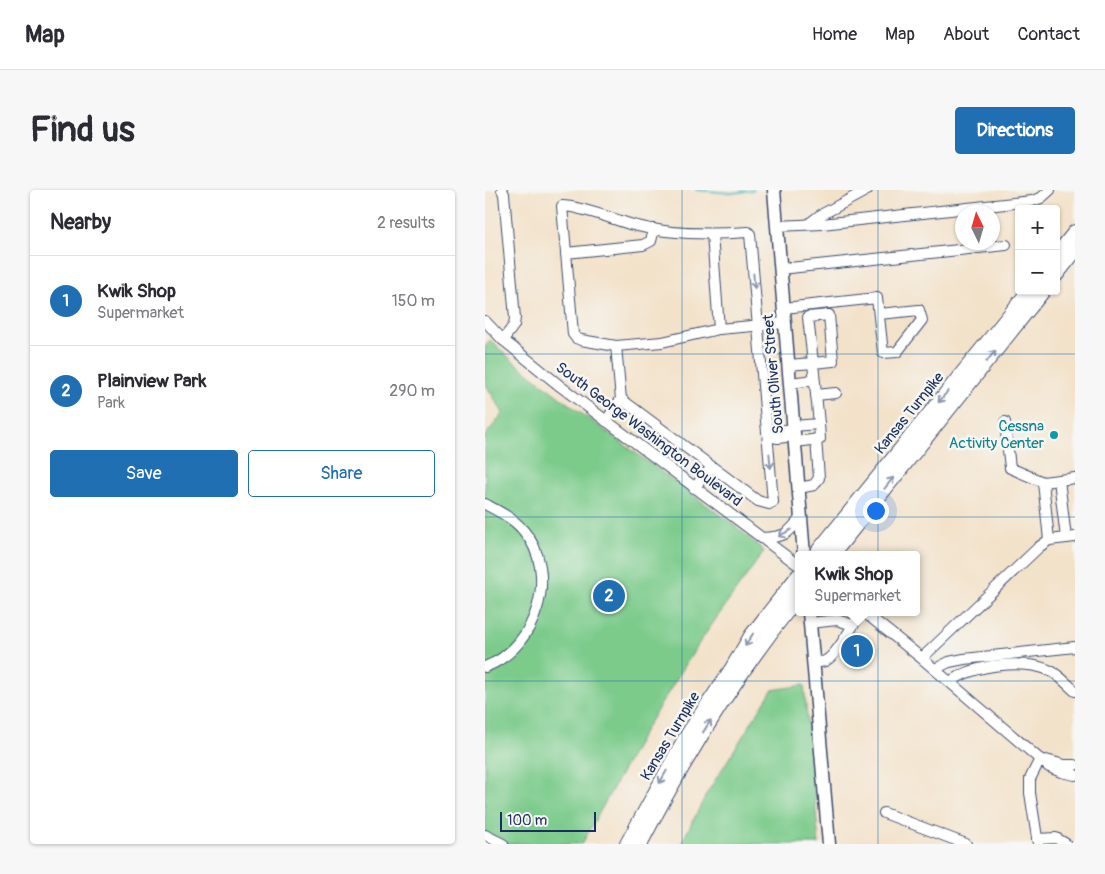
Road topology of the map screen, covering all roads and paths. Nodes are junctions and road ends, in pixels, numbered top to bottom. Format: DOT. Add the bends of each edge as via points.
graph roads {
  1 [pos="502,190"];
  2 [pos="867,190"];
  3 [pos="1049,191"];
  4 [pos="774,195"];
  5 [pos="810,224"];
  6 [pos="777,226"];
  7 [pos="655,229"];
  8 [pos="1075,232"];
  9 [pos="712,234"];
  10 [pos="1006,245"];
  11 [pos="1060,251"];
  12 [pos="1075,251"];
  13 [pos="566,253"];
  14 [pos="780,269"];
  15 [pos="1060,270"];
  16 [pos="1026,295"];
  17 [pos="1040,295"];
  18 [pos="784,308"];
  19 [pos="879,314"];
  20 [pos="485,322"];
  21 [pos="785,323"];
  22 [pos="758,326"];
  23 [pos="719,329"];
  24 [pos="503,340"];
  25 [pos="616,346"];
  26 [pos="813,363"];
  27 [pos="788,365"];
  28 [pos="815,380"];
  29 [pos="790,383"];
  30 [pos="836,393"];
  31 [pos="816,394"];
  32 [pos="621,399"];
  33 [pos="606,421"];
  34 [pos="1005,422"];
  35 [pos="819,424"];
  36 [pos="794,433"];
  37 [pos="768,436"];
  38 [pos="816,440"];
  39 [pos="712,467"];
  40 [pos="1075,478"];
  41 [pos="1059,480"];
  42 [pos="1043,482"];
  43 [pos="694,488"];
  44 [pos="799,488"];
  45 [pos="485,504"];
  46 [pos="801,517"];
  47 [pos="762,538"];
  48 [pos="1070,538"];
  49 [pos="1049,540"];
  50 [pos="804,551"];
  51 [pos="818,551"];
  52 [pos="836,551"];
  53 [pos="795,563"];
  54 [pos="795,580"];
  55 [pos="795,601"];
  56 [pos="860,616"];
  57 [pos="868,616"];
  58 [pos="809,618"];
  59 [pos="853,625"];
  60 [pos="1075,647"];
  61 [pos="922,658"];
  62 [pos="813,663"];
  63 [pos="485,667"];
  64 [pos="935,669"];
  65 [pos="950,682"];
  66 [pos="1075,691"];
  67 [pos="1040,759"];
  68 [pos="1070,765"];
  69 [pos="1075,769"];
  70 [pos="1075,775"];
  71 [pos="884,813"];
  72 [pos="485,835"];
  73 [pos="1038,841"];
  74 [pos="503,844"];
  75 [pos="627,844"];
  76 [pos="640,844"];
  77 [pos="829,844"];
  78 [pos="966,844"];
  79 [pos="1066,844"];
  1 -- 24 [label="street" via="515,318"];
  2 -- 5 [label="street"];
  3 -- 5 [label="street" via="1032,201"];
  4 -- 6 [label="main road, South Oliver Street"];
  5 -- 6 [label="street"];
  6 -- 14 [label="main road, South Oliver Street"];
  7 -- 9 [label="street"];
  7 -- 13 [label="street" via="651,241 643,245"];
  7 -- 13 [label="street" via="563,206"];
  8 -- 11 [label="highway"];
  9 -- 22 [label="street, one-way" via="748,232 751,236"];
  9 -- 23 [label="street"];
  10 -- 14 [label="street"];
  12 -- 15 [label="highway"];
  13 -- 25 [label="street" via="573,334 581,340"];
  14 -- 18 [label="main road, South Oliver Street"];
  16 -- 51 [label="highway, Kansas Turnpike, one-way"];
  52 -- 17 [label="highway, Kansas Turnpike, one-way"];
  18 -- 19 [label="street" via="877,298"];
  18 -- 21 [label="main road, South Oliver Street"];
  19 -- 19 [label="street" via="883,353 897,352 922,320 919,310"];
  20 -- 24 [label="street, South George Washington Boulevard"];
  21 -- 22 [label="street"];
  21 -- 27 [label="main road, South Oliver Street"];
  22 -- 23 [label="street"];
  22 -- 37 [label="street"];
  23 -- 25 [label="street" via="662,342"];
  24 -- 33 [label="street, South George Washington Boulevard"];
  25 -- 32 [label="street"];
  26 -- 26 [label="street" via="808,317 829,315 833,361"];
  26 -- 27 [label="street"];
  26 -- 28 [label="street"];
  27 -- 29 [label="main road, South Oliver Street"];
  28 -- 29 [label="street"];
  28 -- 31 [label="street"];
  29 -- 36 [label="main road, South Oliver Street"];
  30 -- 31 [label="street"];
  31 -- 35 [label="street"];
  32 -- 33 [label="street"];
  32 -- 39 [label="street"];
  33 -- 43 [label="street, South George Washington Boulevard"];
  34 -- 42 [label="street" via="1010,468"];
  35 -- 36 [label="street"];
  35 -- 38 [label="street" via="820,439"];
  36 -- 37 [label="street" via="777,431"];
  36 -- 38 [label="street"];
  36 -- 44 [label="main road, South Oliver Street"];
  37 -- 39 [label="street, one-way" via="772,503 758,501"];
  38 -- 44 [label="street" via="819,478 815,485"];
  39 -- 43 [label="street"];
  40 -- 41 [label="street"];
  41 -- 42 [label="street"];
  41 -- 48 [label="street"];
  42 -- 49 [label="street"];
  43 -- 47 [label="street, South George Washington Boulevard"];
  44 -- 46 [label="main road, South Oliver Street"];
  45 -- 63 [label="street" via="523,530 535,550 541,573 541,596 536,614 508,653"];
  46 -- 47 [label="street, one-way" via="788,534"];
  46 -- 50 [label="main road, South Oliver Street"];
  47 -- 53 [label="street, South George Washington Boulevard"];
  48 -- 49 [label="street"];
  49 -- 61 [label="street"];
  54 -- 75 [label="highway, Kansas Turnpike, one-way" via="751,636 686,737"];
  76 -- 55 [label="highway, Kansas Turnpike, one-way" via="705,730"];
  56 -- 59 [label="street"];
  57 -- 61 [label="street"];
  58 -- 59 [label="street"];
  58 -- 62 [label="main road"];
  59 -- 62 [label="street" via="830,657"];
  60 -- 64 [label="street" via="964,659"];
  61 -- 64 [label="street"];
  62 -- 77 [label="main road"];
  64 -- 65 [label="street"];
  65 -- 66 [label="street" via="971,671 1029,664 1051,671"];
  65 -- 67 [label="street"];
  67 -- 68 [label="street"];
  67 -- 70 [label="street" via="1049,767"];
  67 -- 73 [label="street" via="1030,779"];
  68 -- 69 [label="street"];
  71 -- 78 [label="street"];
  72 -- 74 [label="street"];
  73 -- 79 [label="street" via="1056,838"];
}
